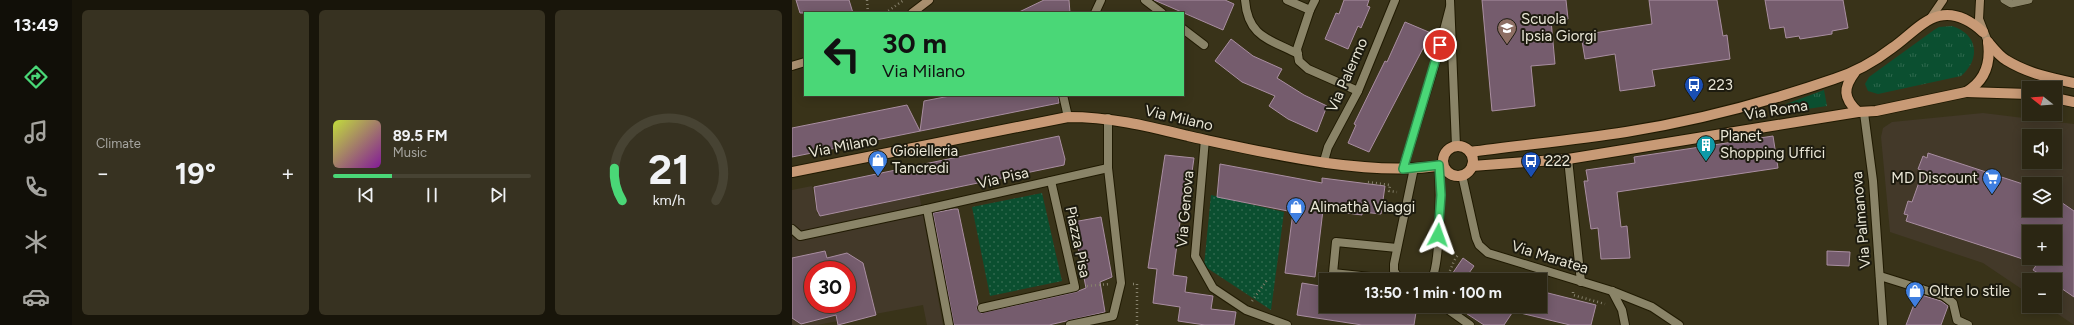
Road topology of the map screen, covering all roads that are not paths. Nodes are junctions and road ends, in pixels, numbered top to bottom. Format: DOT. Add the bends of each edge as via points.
graph roads {
  1 [pos="929,0"];
  2 [pos="1101,0"];
  3 [pos="1145,0"];
  4 [pos="1245,0"];
  5 [pos="1287,0"];
  6 [pos="1315,0"];
  7 [pos="1395,0"];
  8 [pos="1943,0"];
  9 [pos="1980,0"];
  10 [pos="2004,0"];
  11 [pos="2029,0"];
  12 [pos="1450,4"];
  13 [pos="1310,10"];
  14 [pos="913,12"];
  15 [pos="1095,12"];
  16 [pos="1161,12"];
  17 [pos="1930,20"];
  18 [pos="1184,30"];
  19 [pos="1983,32"];
  20 [pos="1988,42"];
  21 [pos="1204,45"];
  22 [pos="1298,54"];
  23 [pos="804,62"];
  24 [pos="792,66"];
  25 [pos="1855,72"];
  26 [pos="2074,83"];
  27 [pos="1358,91"];
  28 [pos="1966,92"];
  29 [pos="2022,94"];
  30 [pos="1063,96"];
  31 [pos="2062,99"];
  32 [pos="2074,102"];
  33 [pos="1861,112"];
  34 [pos="1068,117"];
  35 [pos="1108,118"];
  36 [pos="1205,139"];
  37 [pos="1456,146"];
  38 [pos="1470,152"];
  39 [pos="1568,159"];
  40 [pos="1324,162"];
  41 [pos="1441,165"];
  42 [pos="1472,166"];
  43 [pos="1108,168"];
  44 [pos="1414,168"];
  45 [pos="1403,169"];
  46 [pos="792,172"];
  47 [pos="1462,175"];
  48 [pos="1051,181"];
  49 [pos="927,208"];
  50 [pos="792,229"];
  51 [pos="1397,248"];
  52 [pos="1332,273"];
  53 [pos="1395,273"];
  54 [pos="1434,273"];
  55 [pos="1880,276"];
  56 [pos="1578,281"];
  57 [pos="1612,291"];
  58 [pos="982,308"];
  59 [pos="1453,313"];
  60 [pos="949,325"];
  61 [pos="1070,325"];
  62 [pos="1287,325"];
  63 [pos="1470,325"];
  64 [pos="1625,325"];
  65 [pos="1679,325"];
  66 [pos="1883,325"];
  67 [pos="1968,325"];
  1 -- 14 [label="street"];
  2 -- 15 [label="street"];
  3 -- 16 [label="street"];
  4 -- 22 [label="street" via="1251,25 1261,35"];
  5 -- 13 [label="street"];
  6 -- 13 [label="street"];
  7 -- 27 [label="street, Via Palermo"];
  8 -- 17 [label="street, Via Roma"];
  9 -- 19 [label="street, Via Roma" via="1979,19"];
  10 -- 11 [label="lane" via="2011,4"];
  12 -- 37 [label="street"];
  12 -- 45 [label="street" via="1435,64"];
  13 -- 22 [label="street" via="1297,50"];
  17 -- 19 [label="main road, Via Roma" via="1946,15 1964,18"];
  17 -- 25 [label="main road, Via Roma"];
  18 -- 21 [label="street"];
  19 -- 20 [label="street, Via Roma"];
  20 -- 26 [label="main road" via="2005,59 2041,77"];
  20 -- 28 [label="main road, Via Roma" via="1990,54 1985,71 1975,86"];
  22 -- 27 [label="street" via="1299,62 1308,69"];
  23 -- 24 [label="street"];
  25 -- 33 [label="main road" via="1848,82 1846,93 1849,104"];
  25 -- 38 [label="main road, Via Roma" via="1772,100 1627,132"];
  27 -- 40 [label="street, Via Palermo" via="1328,147"];
  28 -- 29 [label="main road"];
  28 -- 33 [label="main road, Via Roma"];
  30 -- 34 [label="street"];
  31 -- 32 [label="main road"];
  33 -- 39 [label="main road, Via Roma"];
  33 -- 55 [label="street, Via Palmanova" via="1873,181"];
  34 -- 35 [label="main road, Via Milano"];
  34 -- 46 [label="main road, Via Milano"];
  35 -- 36 [label="main road, Via Milano"];
  35 -- 43 [label="street"];
  36 -- 40 [label="main road, Via Milano"];
  36 -- 62 [label="street, Via Genova" via="1195,256 1213,288 1246,310"];
  37 -- 38 [label="main road" via="1464,147"];
  37 -- 41 [label="main road" via="1448,149"];
  38 -- 42 [label="main road" via="1473,158"];
  39 -- 42 [label="main road, Via Roma"];
  39 -- 56 [label="street"];
  40 -- 45 [label="main road, Via Milano"];
  41 -- 44 [label="main road, Via Milano"];
  41 -- 47 [label="main road" via="1451,174"];
  41 -- 54 [label="street"];
  42 -- 47 [label="main road"];
  43 -- 48 [label="street, Via Pisa"];
  43 -- 61 [label="street" via="1121,283 1113,316"];
  44 -- 45 [label="main road, Via Milano"];
  44 -- 51 [label="street"];
  47 -- 56 [label="street, Via Maratea" via="1479,245 1488,253"];
  48 -- 49 [label="street, Via Pisa"];
  48 -- 58 [label="street, Piazza Pisa" via="1075,287"];
  49 -- 50 [label="street, Via Pisa" via="800,236"];
  49 -- 60 [label="street"];
  51 -- 52 [label="street" via="1336,242"];
  51 -- 53 [label="street"];
  55 -- 66 [label="street, Via Palmanova"];
  55 -- 67 [label="street" via="1944,296 1953,303 1957,320"];
  56 -- 57 [label="street, Via Maratea"];
  57 -- 64 [label="street" via="1622,310"];
  57 -- 65 [label="street, Via Maratea" via="1652,307"];
  59 -- 63 [label="street"];
}
